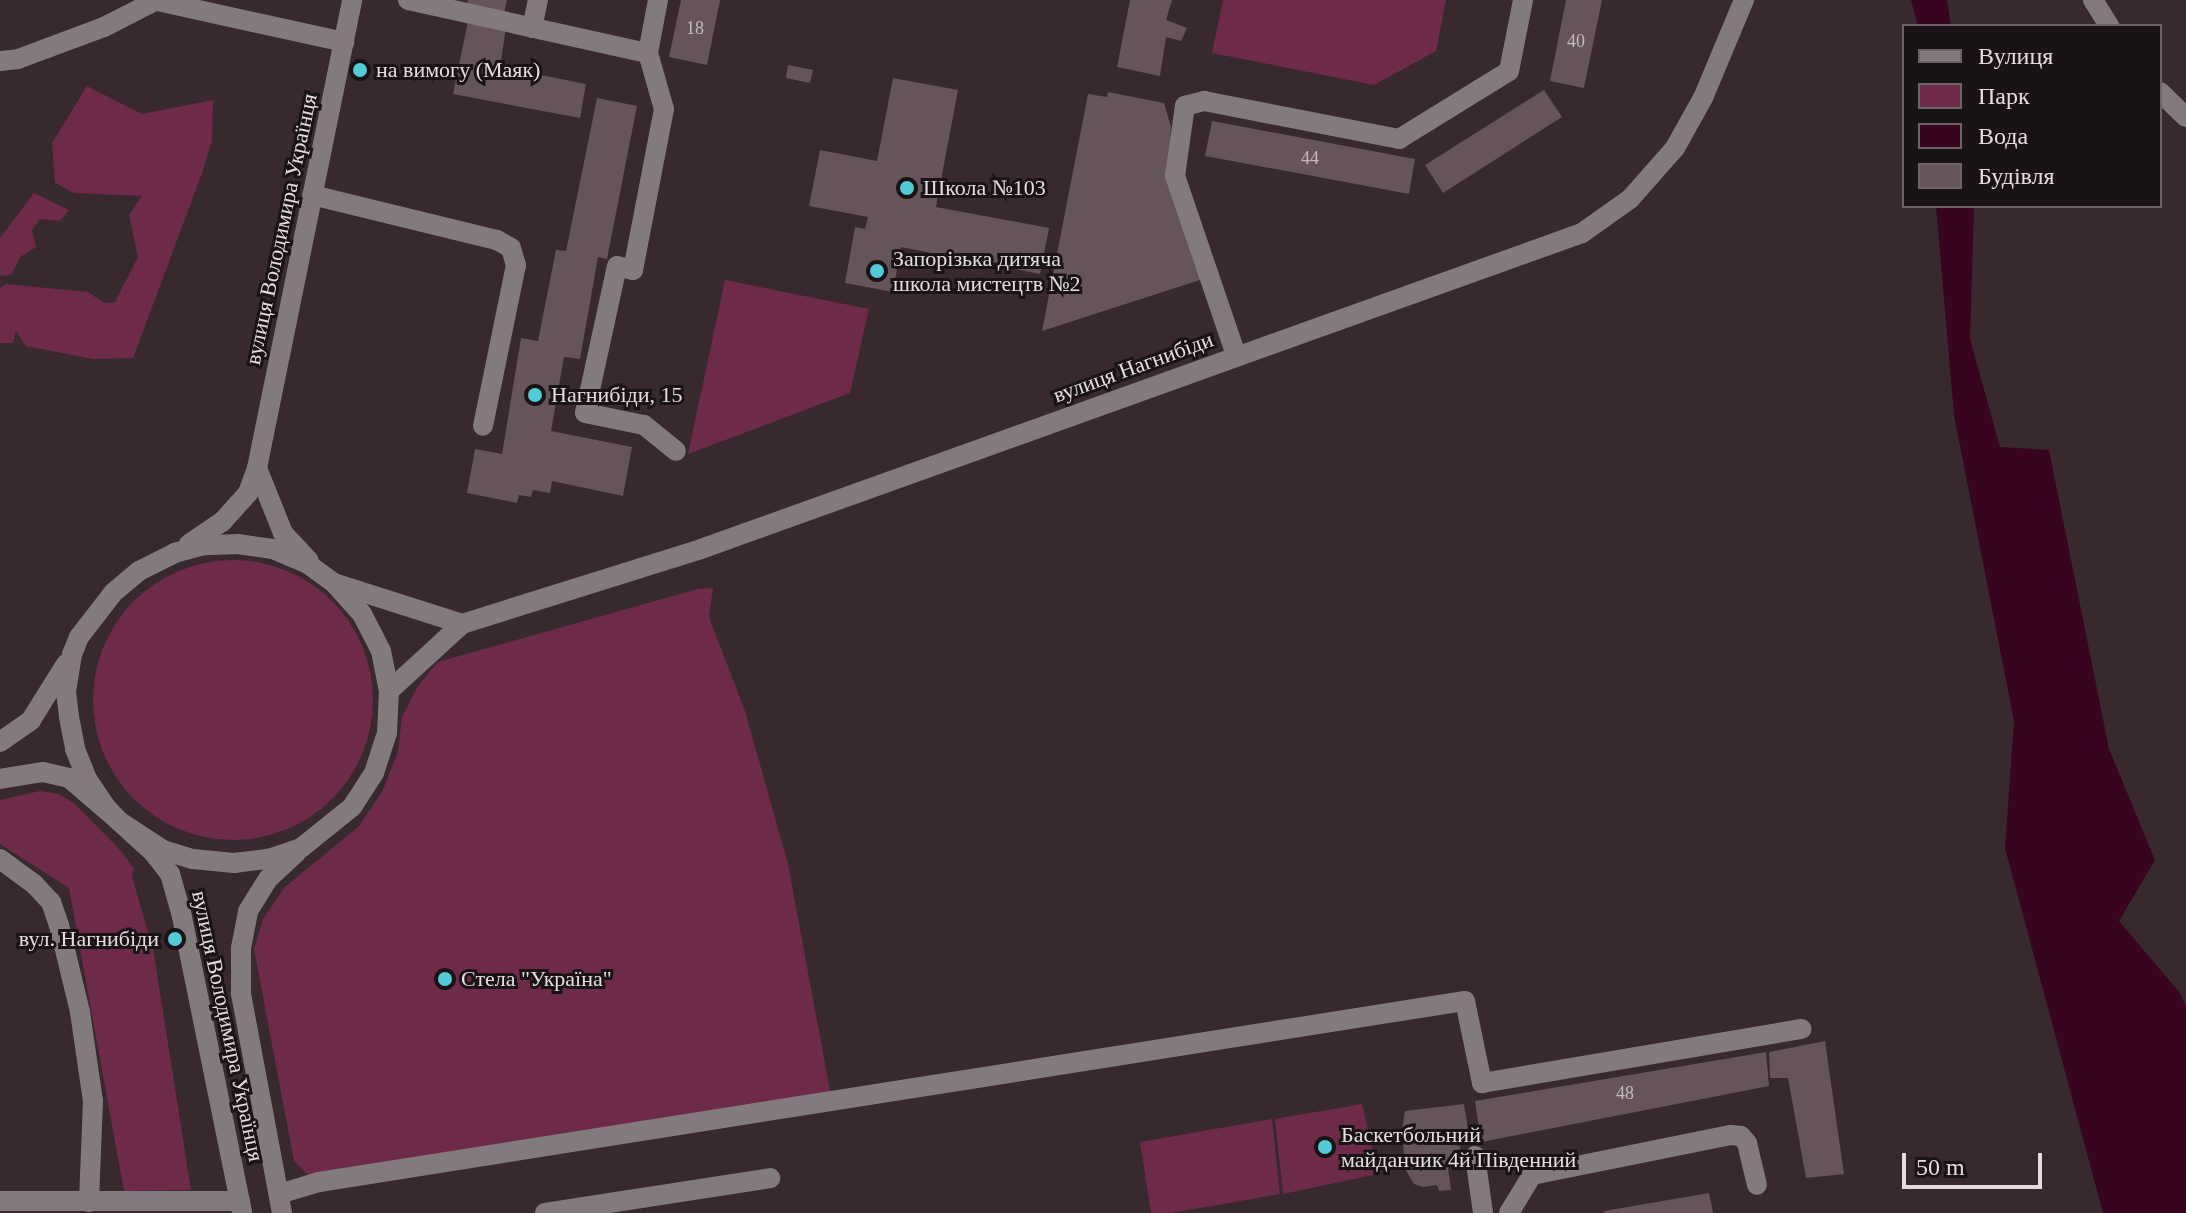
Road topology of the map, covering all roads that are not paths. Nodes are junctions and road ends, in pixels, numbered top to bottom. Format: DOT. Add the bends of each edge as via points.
graph roads {
  1 [pos="352,0"];
  2 [pos="408,0"];
  3 [pos="538,0"];
  4 [pos="658,0"];
  5 [pos="1523,0"];
  6 [pos="1744,0"];
  7 [pos="2093,0"];
  8 [pos="156,1"];
  9 [pos="2108,24"];
  10 [pos="532,28"];
  11 [pos="344,42"];
  12 [pos="648,53"];
  13 [pos="0,61"];
  14 [pos="2162,94"];
  15 [pos="2186,117"];
  16 [pos="312,195"];
  17 [pos="1236,355"];
  18 [pos="483,426"];
  19 [pos="676,451"];
  20 [pos="257,468"];
  21 [pos="175,553"];
  22 [pos="334,583"];
  23 [pos="462,624"];
  24 [pos="72,654"];
  25 [pos="389,691"];
  26 [pos="0,742"];
  27 [pos="0,779"];
  28 [pos="119,821"];
  29 [pos="301,848"];
  30 [pos="0,859"];
  31 [pos="1801,1029"];
  32 [pos="1475,1156"];
  33 [pos="770,1178"];
  34 [pos="1757,1185"];
  35 [pos="0,1201"];
  36 [pos="89,1202"];
  37 [pos="281,1203"];
  38 [pos="241,1207"];
  39 [pos="545,1213"];
  40 [pos="1483,1213"];
  41 [pos="1509,1213"];
  1 -- 11 [label="street, вулиця Володимира Українця"];
  2 -- 10 [label="street"];
  3 -- 10 [label="street"];
  4 -- 12 [label="street"];
  5 -- 17 [label="street" via="1509,71 1399,139 1204,101 1185,106 1175,176"];
  6 -- 17 [label="street, вулиця Нагнибіди" via="1731,38 1675,148 1630,199 1582,233"];
  7 -- 9 [label="street"];
  8 -- 11 [label="street"];
  8 -- 13 [label="street" via="90,32"];
  10 -- 12 [label="street"];
  11 -- 16 [label="street, вулиця Володимира Українця"];
  12 -- 19 [label="street" via="664,109 633,270 617,266 585,413 644,425"];
  14 -- 15 [label="street"];
  16 -- 18 [label="street" via="497,240 511,248 516,265"];
  16 -- 20 [label="street, вулиця Володимира Українця"];
  17 -- 23 [label="street, вулиця Нагнибіди" via="701,549"];
  20 -- 21 [label="street, вулиця Володимира Українця" via="248,493 222,522"];
  20 -- 22 [label="street, вулиця Володимира Українця" via="283,533"];
  21 -- 22 [label="street, вулиця Володимира Українця" via="204,545 273,549"];
  21 -- 24 [label="street, вулиця Володимира Українця" via="139,571 113,593"];
  22 -- 23 [label="street"];
  22 -- 25 [label="street, вулиця Володимира Українця" via="362,614 381,651"];
  23 -- 25 [label="street, вулиця Нагнибіди"];
  24 -- 26 [label="street" via="31,720"];
  24 -- 28 [label="street, вулиця Володимира Українця" via="66,692 75,749 87,779"];
  25 -- 29 [label="street, вулиця Володимира Українця" via="387,733 374,773 352,807"];
  27 -- 28 [label="street" via="43,772 69,778"];
  28 -- 29 [label="street, вулиця Володимира Українця" via="163,850 193,859 234,863"];
  28 -- 38 [label="street, вулиця Володимира Українця" via="170,874"];
  29 -- 37 [label="street, вулиця Володимира Українця" via="269,878 248,911 241,948 241,993"];
  30 -- 36 [label="street" via="51,902 62,939 93,1101"];
  31 -- 37 [label="street" via="1482,1083 1465,1001 319,1182"];
  32 -- 40 [label="street"];
  33 -- 39 [label="street"];
  34 -- 41 [label="street" via="1747,1143 1731,1135 1532,1175"];
  35 -- 36 [label="street"];
  36 -- 38 [label="street"];
}
